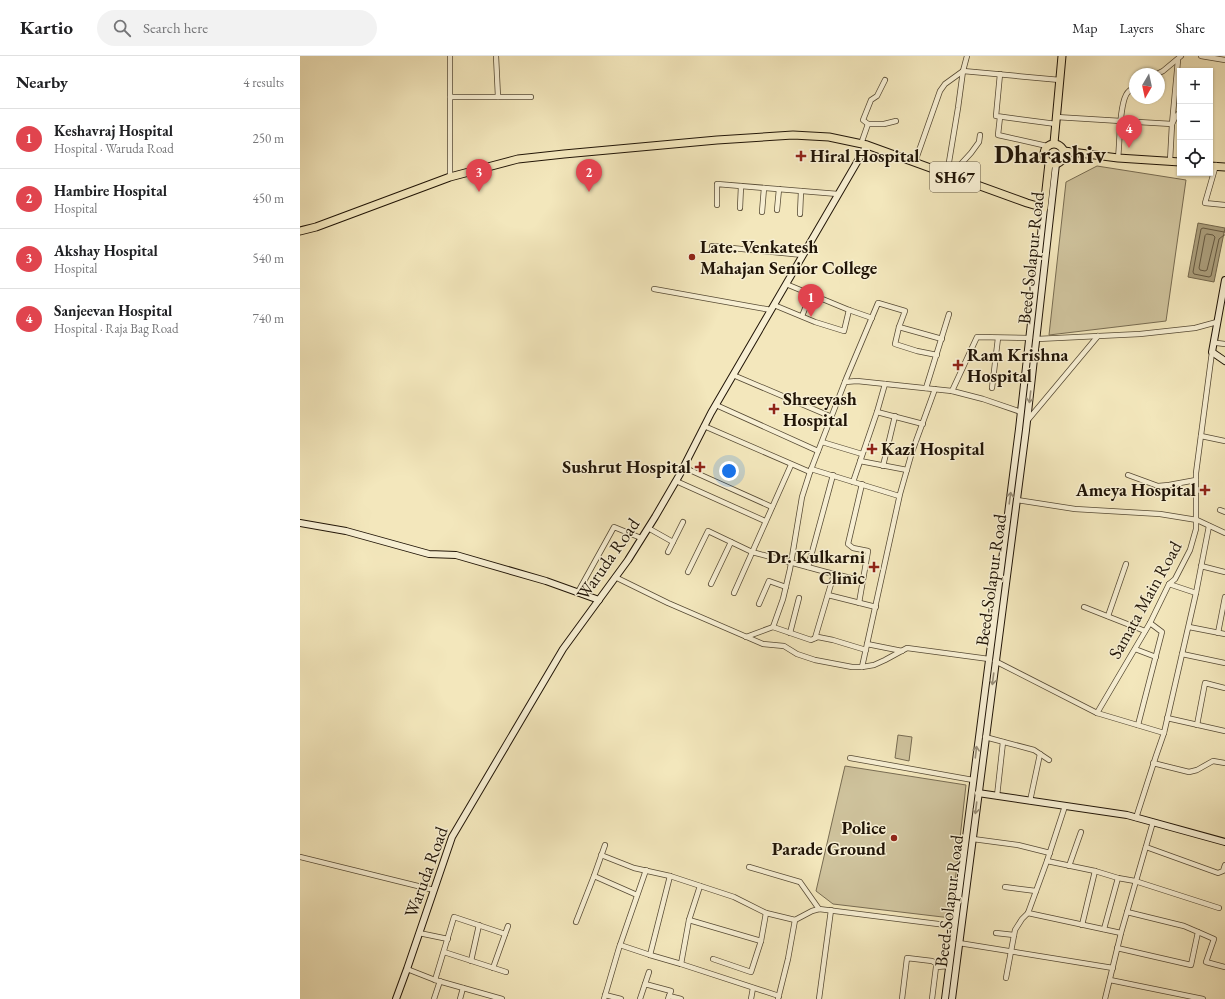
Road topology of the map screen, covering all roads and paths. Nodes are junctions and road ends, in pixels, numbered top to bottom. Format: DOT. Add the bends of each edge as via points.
graph roads {
  1 [pos="450,56"];
  2 [pos="496,56"];
  3 [pos="967,56"];
  4 [pos="1062,56"];
  5 [pos="1201,56"];
  6 [pos="1180,58"];
  7 [pos="1225,60"];
  8 [pos="1165,69"];
  9 [pos="963,71"];
  10 [pos="1000,74"];
  11 [pos="885,80"];
  12 [pos="1060,80"];
  13 [pos="1129,90"];
  14 [pos="450,97"];
  15 [pos="498,97"];
  16 [pos="530,97"];
  17 [pos="1177,115"];
  18 [pos="1000,117"];
  19 [pos="1056,120"];
  20 [pos="896,121"];
  21 [pos="1121,122"];
  22 [pos="868,124"];
  23 [pos="1172,124"];
  24 [pos="980,135"];
  25 [pos="864,144"];
  26 [pos="1050,145"];
  27 [pos="1064,154"];
  28 [pos="1118,158"];
  29 [pos="1170,161"];
  30 [pos="915,162"];
  31 [pos="1177,162"];
  32 [pos="1053,163"];
  33 [pos="1177,163"];
  34 [pos="1213,165"];
  35 [pos="1225,166"];
  36 [pos="947,174"];
  37 [pos="1211,176"];
  38 [pos="450,177"];
  39 [pos="956,177"];
  40 [pos="741,186"];
  41 [pos="764,188"];
  42 [pos="779,189"];
  43 [pos="802,191"];
  44 [pos="838,194"];
  45 [pos="717,205"];
  46 [pos="1225,205"];
  47 [pos="740,208"];
  48 [pos="1044,208"];
  49 [pos="777,210"];
  50 [pos="762,212"];
  51 [pos="800,214"];
  52 [pos="300,231"];
  53 [pos="712,246"];
  54 [pos="803,255"];
  55 [pos="1225,280"];
  56 [pos="786,284"];
  57 [pos="654,289"];
  58 [pos="811,294"];
  59 [pos="1225,297"];
  60 [pos="772,308"];
  61 [pos="849,310"];
  62 [pos="949,314"];
  63 [pos="802,316"];
  64 [pos="872,318"];
  65 [pos="1217,322"];
  66 [pos="899,327"];
  67 [pos="1098,336"];
  68 [pos="998,338"];
  69 [pos="1030,338"];
  70 [pos="942,339"];
  71 [pos="1037,339"];
  72 [pos="1217,343"];
  73 [pos="1225,344"];
  74 [pos="1214,352"];
  75 [pos="937,355"];
  76 [pos="1225,361"];
  77 [pos="733,375"];
  78 [pos="845,382"];
  79 [pos="885,384"];
  80 [pos="926,388"];
  81 [pos="992,388"];
  82 [pos="935,389"];
  83 [pos="952,391"];
  84 [pos="716,405"];
  85 [pos="877,412"];
  86 [pos="1021,412"];
  87 [pos="832,416"];
  88 [pos="895,416"];
  89 [pos="1027,422"];
  90 [pos="923,424"];
  91 [pos="704,426"];
  92 [pos="1201,436"];
  93 [pos="1225,441"];
  94 [pos="822,442"];
  95 [pos="818,451"];
  96 [pos="862,454"];
  97 [pos="860,462"];
  98 [pos="791,465"];
  99 [pos="883,466"];
  100 [pos="683,467"];
  101 [pos="810,470"];
  102 [pos="907,470"];
  103 [pos="832,475"];
  104 [pos="1128,475"];
  105 [pos="1196,480"];
  106 [pos="676,481"];
  107 [pos="853,482"];
  108 [pos="862,484"];
  109 [pos="899,496"];
  110 [pos="1016,500"];
  111 [pos="772,507"];
  112 [pos="1220,510"];
  113 [pos="1225,512"];
  114 [pos="1196,520"];
  115 [pos="682,522"];
  116 [pos="765,522"];
  117 [pos="300,524"];
  118 [pos="1209,526"];
  119 [pos="648,528"];
  120 [pos="1225,533"];
  121 [pos="641,538"];
  122 [pos="673,542"];
  123 [pos="731,542"];
  124 [pos="668,552"];
  125 [pos="752,552"];
  126 [pos="791,563"];
  127 [pos="1126,564"];
  128 [pos="1201,566"];
  129 [pos="808,567"];
  130 [pos="688,572"];
  131 [pos="1225,572"];
  132 [pos="834,574"];
  133 [pos="615,578"];
  134 [pos="863,581"];
  135 [pos="711,584"];
  136 [pos="1169,584"];
  137 [pos="786,587"];
  138 [pos="578,592"];
  139 [pos="734,593"];
  140 [pos="1196,593"];
  141 [pos="828,595"];
  142 [pos="1225,597"];
  143 [pos="799,598"];
  144 [pos="599,600"];
  145 [pos="859,603"];
  146 [pos="758,604"];
  147 [pos="1224,606"];
  148 [pos="876,607"];
  149 [pos="1084,607"];
  150 [pos="1108,616"];
  151 [pos="1150,623"];
  152 [pos="773,626"];
  153 [pos="1189,628"];
  154 [pos="1146,631"];
  155 [pos="790,633"];
  156 [pos="1218,633"];
  157 [pos="1225,634"];
  158 [pos="746,637"];
  159 [pos="815,638"];
  160 [pos="867,644"];
  161 [pos="1135,649"];
  162 [pos="866,650"];
  163 [pos="902,651"];
  164 [pos="1182,654"];
  165 [pos="1156,657"];
  166 [pos="988,659"];
  167 [pos="995,661"];
  168 [pos="1225,663"];
  169 [pos="862,667"];
  170 [pos="1225,688"];
  171 [pos="1097,713"];
  172 [pos="1167,718"];
  173 [pos="1138,725"];
  174 [pos="1197,725"];
  175 [pos="1225,731"];
  176 [pos="1164,732"];
  177 [pos="985,737"];
  178 [pos="1003,742"];
  179 [pos="1040,754"];
  180 [pos="850,758"];
  181 [pos="1049,760"];
  182 [pos="1153,763"];
  183 [pos="1225,763"];
  184 [pos="973,780"];
  185 [pos="978,794"];
  186 [pos="996,796"];
  187 [pos="1030,801"];
  188 [pos="1065,806"];
  189 [pos="1136,818"];
  190 [pos="1153,822"];
  191 [pos="1081,832"];
  192 [pos="973,839"];
  193 [pos="1225,842"];
  194 [pos="605,846"];
  195 [pos="1146,847"];
  196 [pos="1050,853"];
  197 [pos="601,855"];
  198 [pos="300,858"];
  199 [pos="1047,861"];
  200 [pos="1225,865"];
  201 [pos="1070,866"];
  202 [pos="749,867"];
  203 [pos="646,870"];
  204 [pos="1095,871"];
  205 [pos="594,876"];
  206 [pos="670,876"];
  207 [pos="1118,878"];
  208 [pos="1135,881"];
  209 [pos="700,886"];
  210 [pos="1005,887"];
  211 [pos="434,890"];
  212 [pos="1036,891"];
  213 [pos="637,895"];
  214 [pos="1218,908"];
  215 [pos="819,909"];
  216 [pos="831,910"];
  217 [pos="1127,912"];
  218 [pos="766,913"];
  219 [pos="1028,913"];
  220 [pos="689,920"];
  221 [pos="795,920"];
  222 [pos="576,922"];
  223 [pos="479,925"];
  224 [pos="1082,925"];
  225 [pos="508,926"];
  226 [pos="954,926"];
  227 [pos="1104,929"];
  228 [pos="1198,932"];
  229 [pos="419,933"];
  230 [pos="996,933"];
  231 [pos="1121,933"];
  232 [pos="505,934"];
  233 [pos="1014,935"];
  234 [pos="448,939"];
  235 [pos="761,940"];
  236 [pos="959,943"];
  237 [pos="620,945"];
  238 [pos="1117,948"];
  239 [pos="1011,951"];
  240 [pos="444,952"];
  241 [pos="650,955"];
  242 [pos="713,959"];
  243 [pos="471,961"];
  244 [pos="681,964"];
  245 [pos="940,966"];
  246 [pos="949,966"];
  247 [pos="1225,967"];
  248 [pos="493,968"];
  249 [pos="1113,968"];
  250 [pos="407,969"];
  251 [pos="506,972"];
  252 [pos="648,972"];
  253 [pos="1006,978"];
  254 [pos="438,980"];
  255 [pos="1110,980"];
  256 [pos="645,984"];
  257 [pos="463,988"];
  258 [pos="753,988"];
  259 [pos="487,997"];
  260 [pos="605,997"];
  261 [pos="669,997"];
  262 [pos="779,998"];
  263 [pos="396,999"];
  264 [pos="434,999"];
  265 [pos="460,999"];
  266 [pos="502,999"];
  267 [pos="621,999"];
  268 [pos="640,999"];
  269 [pos="682,999"];
  270 [pos="751,999"];
  271 [pos="818,999"];
  272 [pos="902,999"];
  273 [pos="932,999"];
  274 [pos="945,999"];
  275 [pos="952,999"];
  276 [pos="1105,999"];
  277 [pos="1202,999"];
  1 -- 14 [label="street"];
  2 -- 15 [label="street"];
  3 -- 9 [label="street"];
  4 -- 12 [label="main road"];
  5 -- 7 [label="street"];
  6 -- 8 [label="street"];
  6 -- 23 [label="street"];
  9 -- 10 [label="street"];
  9 -- 30 [label="street" via="945,84 940,91"];
  9 -- 36 [label="street"];
  10 -- 12 [label="street"];
  10 -- 18 [label="street" via="996,116"];
  11 -- 22 [label="street" via="877,96 871,100 863,120"];
  12 -- 19 [label="main road"];
  13 -- 21 [label="street"];
  14 -- 15 [label="street"];
  14 -- 38 [label="street"];
  15 -- 16 [label="street"];
  17 -- 23 [label="street"];
  18 -- 19 [label="street"];
  18 -- 26 [label="street" via="998,135"];
  19 -- 21 [label="street"];
  19 -- 26 [label="main road"];
  20 -- 22 [label="street"];
  21 -- 23 [label="street"];
  21 -- 28 [label="street"];
  22 -- 25 [label="street"];
  23 -- 29 [label="street"];
  24 -- 39 [label="street" via="972,153 959,166"];
  25 -- 30 [label="main road, SH67"];
  25 -- 38 [label="main road, SH67" via="829,137 793,135 717,140 518,159"];
  25 -- 44 [label="street, Waruda Road"];
  26 -- 27 [label="main road" via="1060,145"];
  26 -- 32 [label="main road" via="1045,149 1044,155"];
  27 -- 28 [label="main road"];
  27 -- 32 [label="main road" via="1062,161"];
  27 -- 33 [label="main road"];
  28 -- 29 [label="main road"];
  29 -- 31 [label="main road"];
  30 -- 36 [label="main road, SH67"];
  32 -- 48 [label="main road"];
  32 -- 71 [label="street, Beed-Solapur Road"];
  34 -- 35 [label="main road"];
  36 -- 39 [label="main road, SH67"];
  37 -- 46 [label="street" via="1205,203"];
  38 -- 52 [label="main road, SH67"];
  39 -- 48 [label="main road, SH67"];
  40 -- 41 [label="street"];
  40 -- 45 [label="street" via="717,184"];
  40 -- 47 [label="street"];
  41 -- 42 [label="street"];
  41 -- 50 [label="street"];
  42 -- 43 [label="street"];
  42 -- 49 [label="street"];
  43 -- 44 [label="street"];
  43 -- 51 [label="street"];
  44 -- 54 [label="street, Waruda Road"];
  48 -- 69 [label="street, Beed-Solapur Road"];
  53 -- 54 [label="street"];
  54 -- 56 [label="street, Waruda Road"];
  55 -- 65 [label="street"];
  56 -- 58 [label="street"];
  56 -- 60 [label="street, Waruda Road"];
  57 -- 60 [label="street"];
  58 -- 61 [label="street"];
  58 -- 63 [label="street"];
  59 -- 72 [label="street"];
  60 -- 63 [label="street"];
  60 -- 77 [label="street, Waruda Road"];
  61 -- 63 [label="street" via="844,331"];
  61 -- 64 [label="street"];
  62 -- 70 [label="street"];
  64 -- 66 [label="street" via="878,303 905,311"];
  64 -- 78 [label="street"];
  65 -- 67 [label="street" via="1195,328"];
  65 -- 74 [label="street"];
  66 -- 70 [label="street"];
  66 -- 75 [label="street" via="895,344"];
  67 -- 71 [label="street"];
  67 -- 89 [label="street"];
  68 -- 69 [label="street"];
  68 -- 81 [label="street"];
  68 -- 83 [label="street" via="977,337"];
  69 -- 86 [label="street, Beed-Solapur Road"];
  70 -- 75 [label="street"];
  71 -- 89 [label="street, Beed-Solapur Road, one-way"];
  72 -- 73 [label="street"];
  72 -- 74 [label="street"];
  74 -- 76 [label="street"];
  74 -- 92 [label="street, Samata Main Road"];
  75 -- 80 [label="street"];
  77 -- 84 [label="street, Waruda Road"];
  77 -- 87 [label="street"];
  78 -- 79 [label="street"];
  78 -- 87 [label="street"];
  79 -- 80 [label="street"];
  79 -- 85 [label="street"];
  80 -- 82 [label="street"];
  82 -- 83 [label="street"];
  82 -- 90 [label="street"];
  83 -- 86 [label="street"];
  84 -- 91 [label="street, Waruda Road"];
  84 -- 95 [label="street"];
  85 -- 88 [label="street"];
  85 -- 96 [label="street"];
  166 -- 86 [label="street, Beed-Solapur Road, one-way"];
  87 -- 94 [label="street"];
  88 -- 90 [label="street"];
  88 -- 99 [label="street"];
  89 -- 110 [label="street, Beed-Solapur Road"];
  90 -- 102 [label="street"];
  91 -- 98 [label="street"];
  91 -- 100 [label="street, Waruda Road"];
  92 -- 93 [label="street"];
  92 -- 105 [label="street, Samata Main Road"];
  94 -- 95 [label="street"];
  94 -- 96 [label="street"];
  95 -- 101 [label="street"];
  96 -- 97 [label="street"];
  97 -- 99 [label="street"];
  97 -- 107 [label="street"];
  98 -- 101 [label="street"];
  98 -- 111 [label="street"];
  99 -- 102 [label="street"];
  100 -- 106 [label="street, Waruda Road"];
  100 -- 111 [label="street"];
  101 -- 103 [label="street"];
  101 -- 126 [label="street" via="802,497"];
  102 -- 109 [label="street"];
  103 -- 107 [label="street"];
  103 -- 129 [label="street"];
  104 -- 105 [label="street" via="1158,486"];
  105 -- 114 [label="street, Samata Main Road"];
  106 -- 116 [label="street"];
  106 -- 119 [label="street, Waruda Road"];
  107 -- 108 [label="street"];
  108 -- 109 [label="street"];
  108 -- 134 [label="street" via="848,544 868,551"];
  109 -- 148 [label="street"];
  110 -- 114 [label="street" via="1075,509 1160,514"];
  110 -- 167 [label="street, Beed-Solapur Road"];
  111 -- 116 [label="street"];
  112 -- 113 [label="street"];
  114 -- 118 [label="street"];
  114 -- 136 [label="street, Samata Main Road" via="1190,550 1175,579"];
  115 -- 122 [label="street"];
  116 -- 125 [label="street"];
  117 -- 138 [label="street" via="346,531 429,554 456,555"];
  118 -- 120 [label="street"];
  118 -- 128 [label="street, Samata Main Road"];
  119 -- 121 [label="street, Waruda Road"];
  119 -- 122 [label="street"];
  121 -- 133 [label="street, Waruda Road"];
  121 -- 138 [label="street" via="614,527"];
  122 -- 124 [label="street"];
  123 -- 125 [label="street"];
  123 -- 130 [label="street" via="708,531"];
  123 -- 135 [label="street"];
  125 -- 126 [label="street"];
  125 -- 139 [label="street"];
  126 -- 129 [label="street"];
  126 -- 137 [label="street"];
  127 -- 150 [label="street"];
  128 -- 131 [label="street"];
  128 -- 140 [label="street, Samata Main Road"];
  129 -- 132 [label="street"];
  132 -- 134 [label="street"];
  132 -- 141 [label="street"];
  133 -- 144 [label="street, Waruda Road"];
  133 -- 158 [label="street"];
  134 -- 145 [label="street"];
  136 -- 140 [label="street"];
  136 -- 151 [label="street, Samata Main Road"];
  137 -- 146 [label="street" via="769,581"];
  137 -- 152 [label="street"];
  138 -- 144 [label="street"];
  140 -- 153 [label="street, Samata Main Road"];
  141 -- 145 [label="street"];
  141 -- 159 [label="street"];
  142 -- 147 [label="street"];
  143 -- 155 [label="street"];
  144 -- 211 [label="street, Waruda Road" via="564,649 452,837"];
  145 -- 148 [label="street"];
  147 -- 156 [label="street"];
  148 -- 160 [label="street"];
  149 -- 150 [label="street"];
  150 -- 154 [label="street"];
  151 -- 154 [label="street, Samata Main Road"];
  151 -- 165 [label="street" via="1162,632"];
  152 -- 155 [label="street"];
  152 -- 158 [label="street"];
  153 -- 156 [label="street"];
  153 -- 164 [label="street, Samata Main Road"];
  154 -- 161 [label="street, Samata Main Road"];
  155 -- 159 [label="street" via="811,640"];
  156 -- 157 [label="street"];
  158 -- 169 [label="street" via="763,644 784,646 815,660"];
  159 -- 162 [label="street" via="833,640"];
  160 -- 162 [label="street"];
  160 -- 163 [label="street"];
  161 -- 165 [label="street"];
  161 -- 171 [label="street, Samata Main Road"];
  162 -- 169 [label="street"];
  163 -- 166 [label="street" via="907,648"];
  163 -- 169 [label="street" via="880,662"];
  164 -- 168 [label="street"];
  164 -- 172 [label="street, Samata Main Road"];
  165 -- 173 [label="street"];
  184 -- 166 [label="street, Beed-Solapur Road, one-way"];
  167 -- 171 [label="street"];
  167 -- 177 [label="street, Beed-Solapur Road, one-way"];
  170 -- 174 [label="street" via="1205,683"];
  171 -- 173 [label="street"];
  172 -- 174 [label="street"];
  172 -- 176 [label="street, Samata Main Road"];
  173 -- 176 [label="street"];
  174 -- 175 [label="street"];
  176 -- 182 [label="street, Samata Main Road"];
  177 -- 178 [label="street"];
  177 -- 185 [label="street, Beed-Solapur Road"];
  178 -- 179 [label="street"];
  178 -- 186 [label="street"];
  179 -- 181 [label="street"];
  179 -- 187 [label="street"];
  180 -- 184 [label="street"];
  182 -- 183 [label="street" via="1189,772 1213,761"];
  182 -- 189 [label="street, Samata Main Road"];
  184 -- 226 [label="street, Beed-Solapur Road"];
  185 -- 186 [label="street"];
  185 -- 192 [label="street, Beed-Solapur Road, one-way"];
  186 -- 187 [label="street"];
  187 -- 188 [label="street"];
  188 -- 189 [label="street"];
  188 -- 196 [label="street"];
  189 -- 190 [label="street"];
  190 -- 193 [label="street"];
  190 -- 195 [label="street"];
  191 -- 201 [label="street"];
  192 -- 196 [label="street" via="1018,845"];
  192 -- 236 [label="street, Beed-Solapur Road"];
  194 -- 197 [label="street"];
  195 -- 200 [label="street" via="1218,873 1223,871"];
  195 -- 208 [label="street"];
  196 -- 199 [label="street"];
  197 -- 203 [label="street"];
  197 -- 205 [label="street"];
  198 -- 211 [label="street"];
  199 -- 201 [label="street"];
  199 -- 212 [label="street"];
  201 -- 204 [label="street"];
  202 -- 215 [label="street" via="800,882"];
  203 -- 206 [label="street"];
  203 -- 213 [label="street"];
  204 -- 207 [label="street"];
  204 -- 224 [label="street"];
  205 -- 213 [label="street"];
  205 -- 222 [label="street"];
  206 -- 209 [label="street"];
  206 -- 241 [label="street"];
  207 -- 208 [label="street"];
  207 -- 227 [label="street"];
  208 -- 214 [label="street"];
  208 -- 217 [label="street"];
  209 -- 218 [label="street" via="734,897"];
  209 -- 220 [label="street"];
  210 -- 212 [label="street"];
  211 -- 229 [label="street, Waruda Road"];
  212 -- 219 [label="street"];
  213 -- 237 [label="street"];
  215 -- 216 [label="street"];
  215 -- 221 [label="street"];
  216 -- 226 [label="street"];
  216 -- 271 [label="street"];
  217 -- 228 [label="street"];
  217 -- 231 [label="street"];
  218 -- 221 [label="street"];
  218 -- 235 [label="street"];
  219 -- 224 [label="street"];
  219 -- 233 [label="street"];
  220 -- 235 [label="street"];
  220 -- 244 [label="street"];
  221 -- 262 [label="street"];
  223 -- 232 [label="street"];
  223 -- 234 [label="street" via="454,917"];
  223 -- 243 [label="street"];
  224 -- 227 [label="street"];
  225 -- 232 [label="street"];
  226 -- 246 [label="street, Beed-Solapur Road"];
  227 -- 231 [label="street"];
  228 -- 238 [label="street" via="1191,966"];
  228 -- 247 [label="street" via="1214,938 1206,962"];
  229 -- 234 [label="street"];
  229 -- 250 [label="street, Waruda Road"];
  230 -- 233 [label="street"];
  231 -- 238 [label="street"];
  232 -- 248 [label="street"];
  233 -- 239 [label="street"];
  234 -- 240 [label="street"];
  235 -- 242 [label="street" via="751,972"];
  236 -- 239 [label="street"];
  236 -- 275 [label="street, Beed-Solapur Road"];
  237 -- 241 [label="street"];
  237 -- 260 [label="street"];
  238 -- 249 [label="street"];
  239 -- 249 [label="street"];
  239 -- 253 [label="street"];
  240 -- 243 [label="street"];
  240 -- 254 [label="street"];
  241 -- 244 [label="street"];
  243 -- 248 [label="street"];
  244 -- 258 [label="street"];
  245 -- 246 [label="street"];
  245 -- 272 [label="street" via="932,961 908,958"];
  245 -- 273 [label="street" via="936,967"];
  246 -- 274 [label="street, Beed-Solapur Road"];
  248 -- 251 [label="street"];
  249 -- 255 [label="street"];
  250 -- 254 [label="street"];
  250 -- 263 [label="street, Waruda Road"];
  252 -- 256 [label="street"];
  254 -- 257 [label="street"];
  254 -- 264 [label="street"];
  255 -- 276 [label="street"];
  255 -- 277 [label="street"];
  256 -- 261 [label="street" via="671,991"];
  256 -- 268 [label="street"];
  257 -- 259 [label="street"];
  257 -- 265 [label="street"];
  258 -- 262 [label="street"];
  258 -- 270 [label="street"];
  259 -- 266 [label="street"];
  260 -- 267 [label="street"];
  261 -- 269 [label="street"];
}
